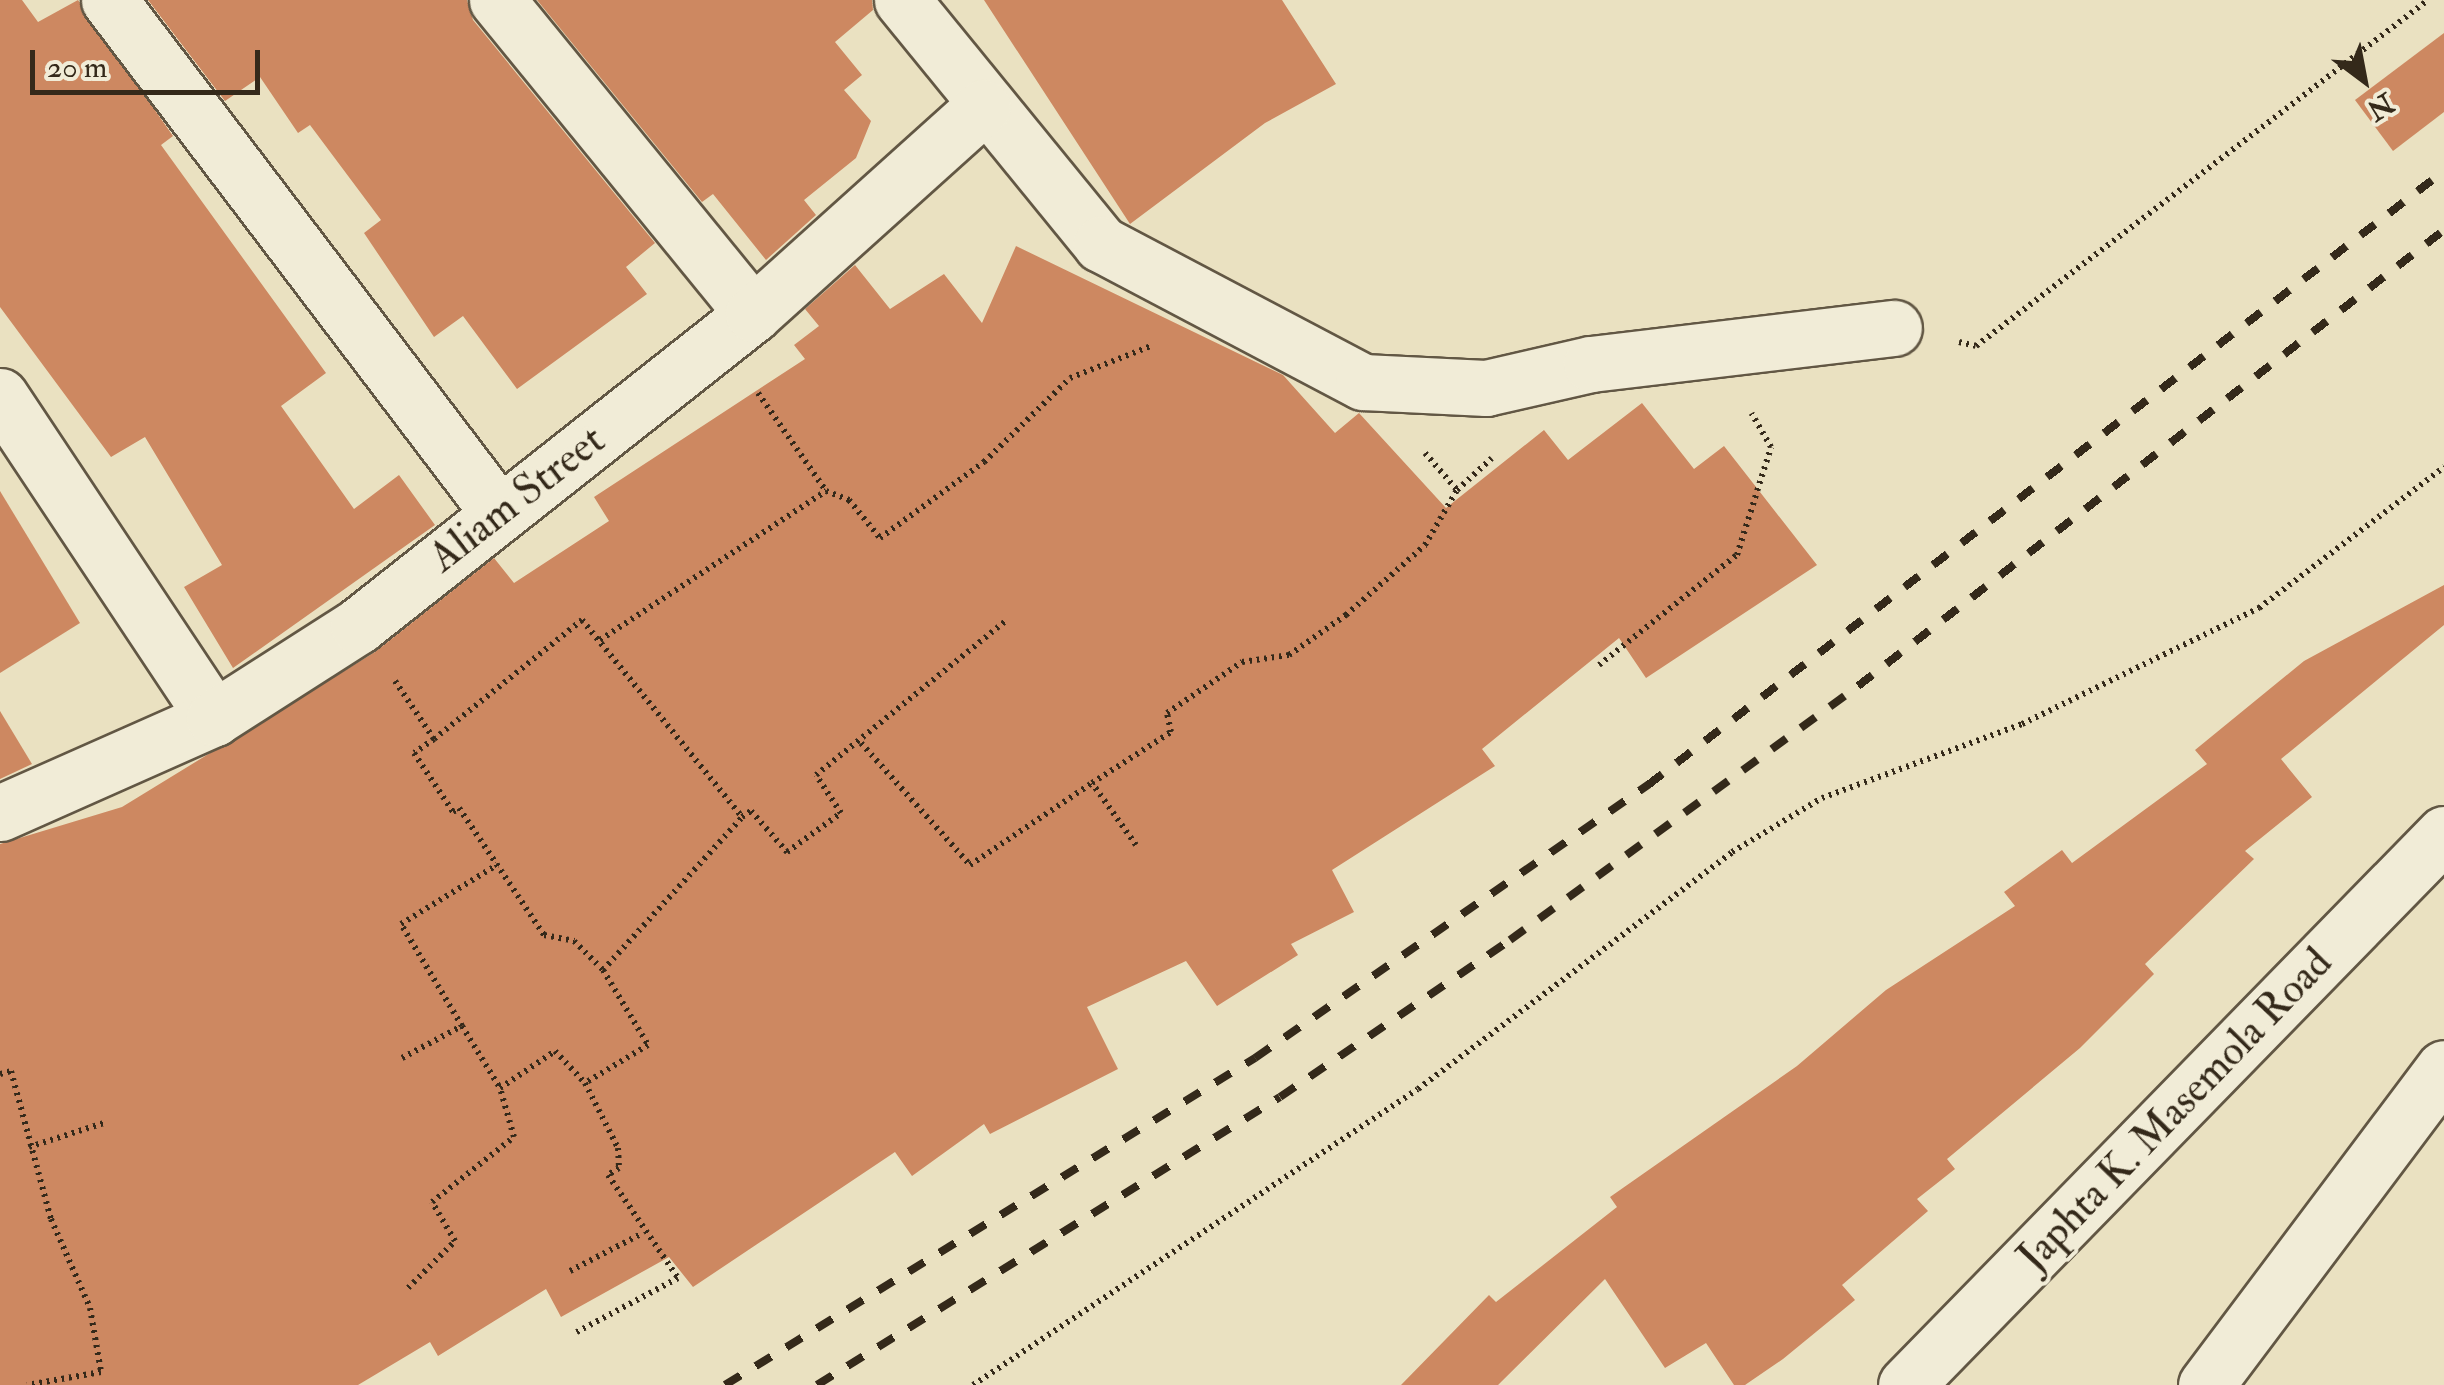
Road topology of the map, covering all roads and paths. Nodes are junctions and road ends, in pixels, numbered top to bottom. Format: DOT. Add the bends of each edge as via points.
graph roads {
  1 [pos="110,0"];
  2 [pos="497,0"];
  3 [pos="902,0"];
  4 [pos="2428,0"];
  5 [pos="983,107"];
  6 [pos="1200,294"];
  7 [pos="753,314"];
  8 [pos="1894,328"];
  9 [pos="1976,346"];
  10 [pos="1716,351"];
  11 [pos="0,396"];
  12 [pos="1497,452"];
  13 [pos="2444,466"];
  14 [pos="826,491"];
  15 [pos="498,512"];
  16 [pos="1008,619"];
  17 [pos="358,626"];
  18 [pos="600,640"];
  19 [pos="1599,665"];
  20 [pos="214,718"];
  21 [pos="434,739"];
  22 [pos="861,743"];
  23 [pos="1092,783"];
  24 [pos="0,813"];
  25 [pos="742,817"];
  26 [pos="2444,834"];
  27 [pos="1136,845"];
  28 [pos="498,865"];
  29 [pos="603,970"];
  30 [pos="462,1026"];
  31 [pos="402,1058"];
  32 [pos="2444,1068"];
  33 [pos="0,1074"];
  34 [pos="585,1083"];
  35 [pos="500,1088"];
  36 [pos="104,1122"];
  37 [pos="29,1147"];
  38 [pos="642,1233"];
  39 [pos="570,1271"];
  40 [pos="408,1288"];
  41 [pos="577,1332"];
  42 [pos="28,1385"];
  43 [pos="973,1385"];
  44 [pos="1906,1385"];
  45 [pos="2206,1385"];
  1 -- 15 [label="street"];
  2 -- 7 [label="street"];
  3 -- 5 [label="street"];
  4 -- 9 [label="path"];
  5 -- 6 [label="street" via="1101,244"];
  5 -- 7 [label="street, Aliam Street"];
  6 -- 10 [label="street" via="1364,382 1425,390"];
  6 -- 14 [label="path" via="1141,358 1070,378 984,462 880,538 849,500"];
  7 -- 14 [label="path" via="755,389"];
  7 -- 15 [label="street, Aliam Street"];
  8 -- 10 [label="street"];
  10 -- 19 [label="path" via="1771,447 1736,555"];
  11 -- 20 [label="street"];
  12 -- 23 [label="path" via="1457,490 1425,544 1346,615 1289,655 1242,662 1167,713 1171,732"];
  13 -- 43 [label="path" via="2328,561 2170,656 1822,798 1732,852 1418,1089"];
  14 -- 18 [label="path"];
  15 -- 17 [label="street, Aliam Street"];
  16 -- 22 [label="path" via="923,680"];
  17 -- 20 [label="street, Aliam Street"];
  17 -- 21 [label="path"];
  18 -- 21 [label="path" via="582,620"];
  18 -- 25 [label="path"];
  20 -- 24 [label="street, Aliam Street"];
  21 -- 28 [label="path" via="414,753"];
  22 -- 23 [label="path" via="970,865"];
  22 -- 25 [label="path" via="816,775 841,813 787,852 751,811"];
  23 -- 27 [label="path"];
  25 -- 29 [label="path"];
  26 -- 44 [label="street, Japhta K. Masemola Road"];
  28 -- 29 [label="path" via="544,935 574,941"];
  28 -- 30 [label="path" via="401,924"];
  29 -- 34 [label="path" via="648,1045"];
  30 -- 31 [label="path"];
  30 -- 35 [label="path"];
  32 -- 45 [label="street"];
  33 -- 37 [label="path" via="11,1071"];
  34 -- 35 [label="path" via="555,1051"];
  34 -- 38 [label="path" via="618,1148 618,1168 608,1175"];
  35 -- 40 [label="path" via="514,1136 432,1202 455,1240"];
  36 -- 37 [label="path"];
  37 -- 42 [label="path" via="90,1308 101,1372"];
  38 -- 39 [label="path"];
  38 -- 41 [label="path" via="678,1278"];
}
